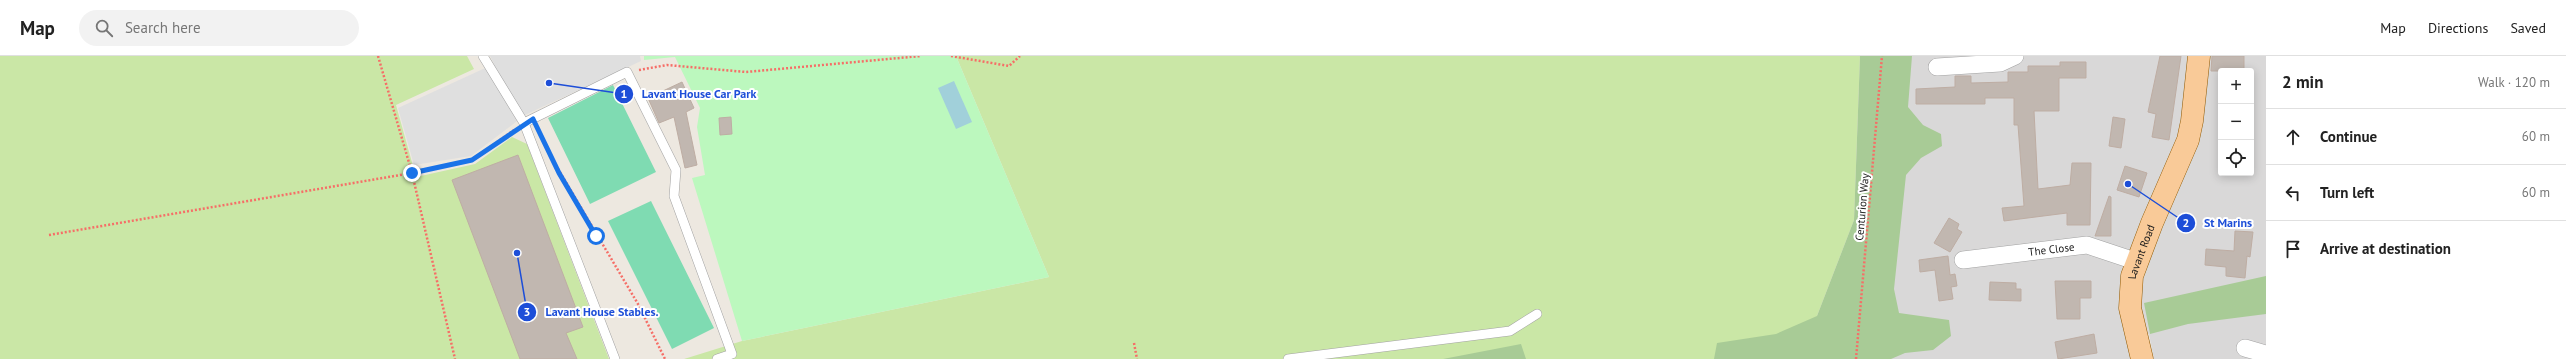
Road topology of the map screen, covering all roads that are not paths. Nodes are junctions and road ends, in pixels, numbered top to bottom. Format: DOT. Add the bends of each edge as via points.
graph roads {
  1 [pos="483,56"];
  2 [pos="2015,56"];
  3 [pos="2199,56"];
  4 [pos="1937,67"];
  5 [pos="524,123"];
  6 [pos="1963,260"];
  7 [pos="2138,262"];
  8 [pos="1537,314"];
  9 [pos="2245,348"];
  10 [pos="2266,354"];
  11 [pos="734,356"];
  12 [pos="615,359"];
  13 [pos="717,359"];
  14 [pos="1288,359"];
  15 [pos="2142,359"];
  1 -- 5 [label="lane"];
  2 -- 4 [label="street" via="2000,63"];
  3 -- 7 [label="main road, Lavant Road" via="2188,140"];
  5 -- 11 [label="lane" via="626,72 676,170 674,196"];
  5 -- 12 [label="lane"];
  6 -- 7 [label="street, The Close" via="2087,245"];
  7 -- 15 [label="main road, Lavant Road" via="2132,276 2130,308"];
  8 -- 14 [label="lane" via="1510,331"];
  9 -- 10 [label="street"];
  11 -- 13 [label="lane"];
}
